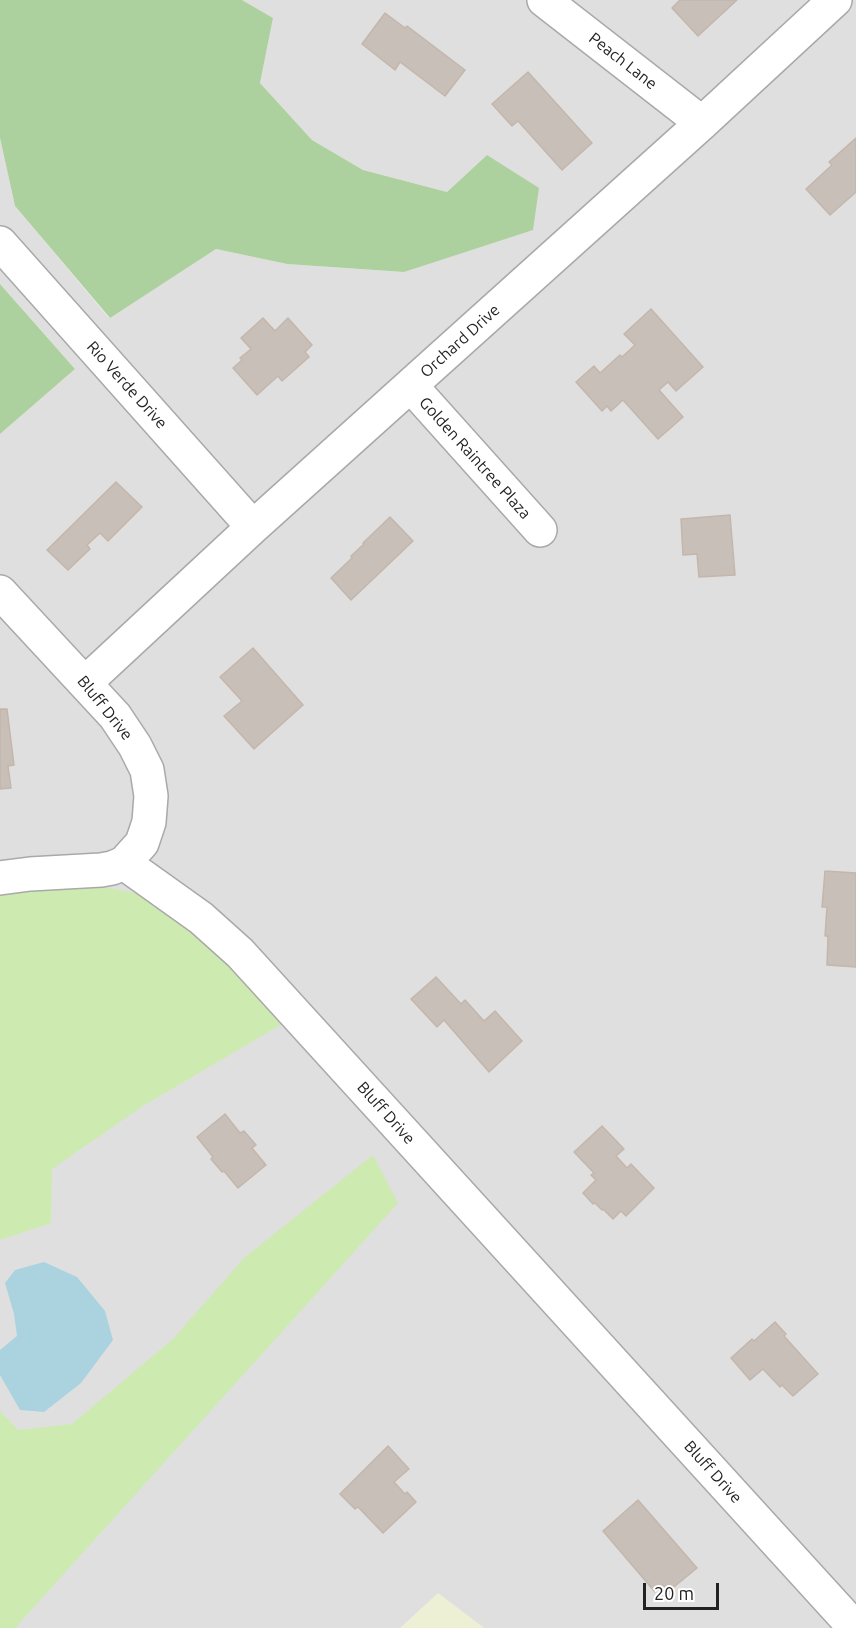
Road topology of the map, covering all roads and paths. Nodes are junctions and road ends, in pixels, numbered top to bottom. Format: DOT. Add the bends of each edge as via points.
graph roads {
  1 [pos="544,0"];
  2 [pos="836,0"];
  3 [pos="702,123"];
  4 [pos="0,243"];
  5 [pos="411,386"];
  6 [pos="254,527"];
  7 [pos="540,530"];
  8 [pos="0,592"];
  9 [pos="85,683"];
  10 [pos="124,863"];
  11 [pos="0,878"];
  12 [pos="855,1628"];
  1 -- 3 [label="street, Peach Lane"];
  2 -- 3 [label="street, Orchard Drive"];
  3 -- 5 [label="street, Orchard Drive"];
  4 -- 6 [label="street, Rio Verde Drive"];
  5 -- 6 [label="street, Orchard Drive"];
  5 -- 7 [label="street, Golden Raintree Plaza"];
  6 -- 9 [label="street, Orchard Drive"];
  8 -- 9 [label="street, Bluff Drive"];
  9 -- 10 [label="street, Bluff Drive" via="115,716 147,770 149,822 142,843"];
  10 -- 11 [label="street" via="100,870"];
  10 -- 12 [label="street, Bluff Drive" via="201,918 240,953"];
}
